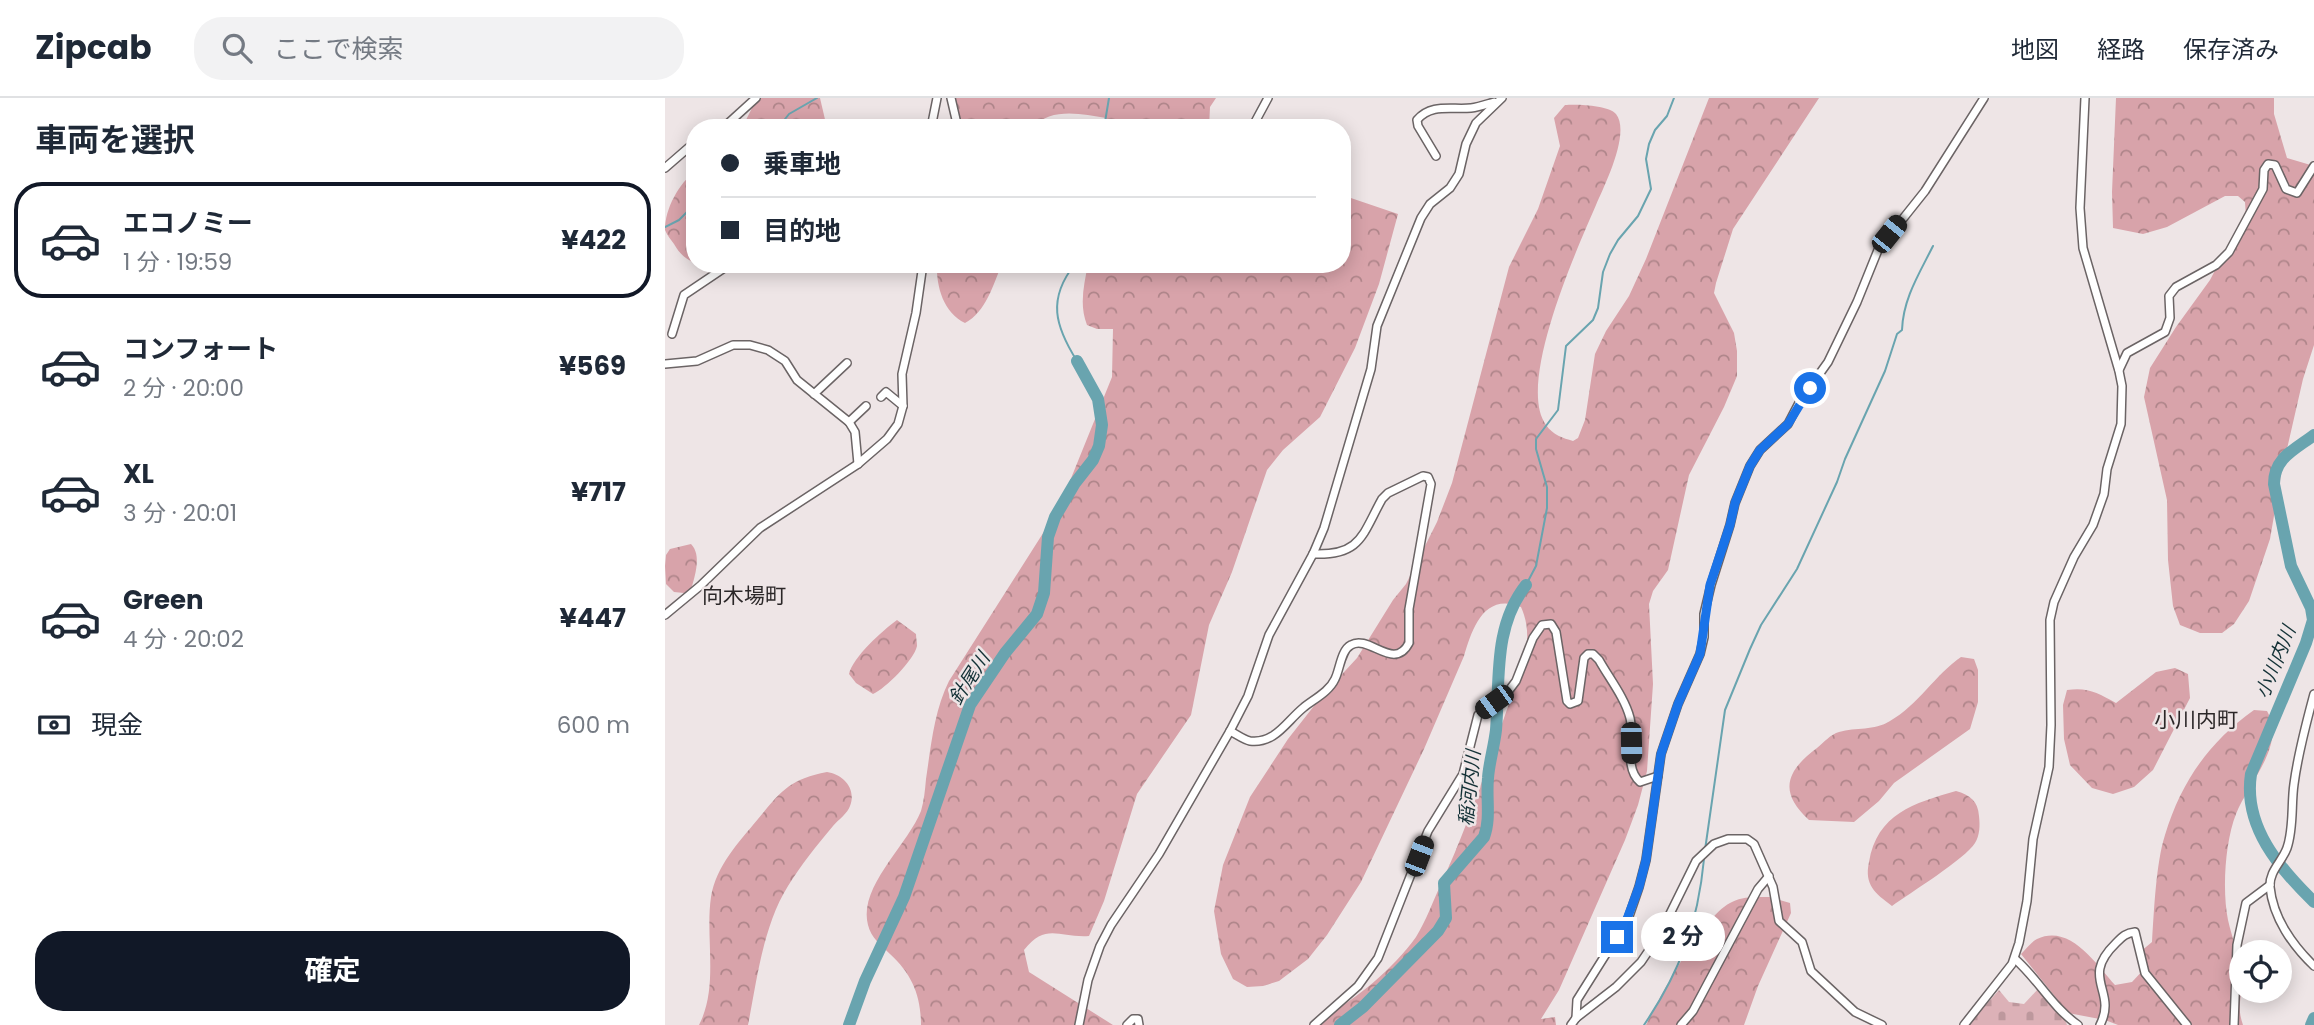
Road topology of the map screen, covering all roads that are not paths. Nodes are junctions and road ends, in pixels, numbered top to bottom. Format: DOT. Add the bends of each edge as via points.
graph roads {
  1 [pos="756,98"];
  2 [pos="937,98"];
  3 [pos="951,98"];
  4 [pos="1268,98"];
  5 [pos="1454,98"];
  6 [pos="1984,98"];
  7 [pos="2085,98"];
  8 [pos="1500,100"];
  9 [pos="1446,106"];
  10 [pos="733,119"];
  11 [pos="934,119"];
  12 [pos="956,119"];
  13 [pos="1257,119"];
  14 [pos="686,150"];
  15 [pos="1436,156"];
  16 [pos="2314,166"];
  17 [pos="665,168"];
  18 [pos="717,273"];
  19 [pos="922,273"];
  20 [pos="672,334"];
  21 [pos="847,363"];
  22 [pos="665,364"];
  23 [pos="2119,370"];
  24 [pos="814,394"];
  25 [pos="881,397"];
  26 [pos="866,406"];
  27 [pos="903,406"];
  28 [pos="849,422"];
  29 [pos="858,464"];
  30 [pos="1313,554"];
  31 [pos="665,615"];
  32 [pos="2314,694"];
  33 [pos="1230,731"];
  34 [pos="1658,776"];
  35 [pos="1769,876"];
  36 [pos="2270,886"];
  37 [pos="2015,959"];
  38 [pos="2314,966"];
  39 [pos="1573,1021"];
  40 [pos="1079,1025"];
  41 [pos="1126,1025"];
  42 [pos="1139,1025"];
  43 [pos="1314,1025"];
  44 [pos="1681,1025"];
  45 [pos="1882,1025"];
  46 [pos="1964,1025"];
  47 [pos="2078,1025"];
  48 [pos="2100,1025"];
  49 [pos="2187,1025"];
  50 [pos="2234,1025"];
  1 -- 10 [label="street"];
  2 -- 11 [label="street"];
  3 -- 12 [label="street"];
  4 -- 13 [label="street"];
  5 -- 9 [label="street"];
  6 -- 34 [label="street" via="1925,191 1878,250 1828,362 1788,424 1750,466 1710,585 1700,654 1678,704"];
  7 -- 23 [label="street" via="2080,208 2083,248"];
  8 -- 9 [label="street" via="1471,108"];
  8 -- 30 [label="street" via="1476,123 1450,188 1421,218 1377,326 1371,369"];
  9 -- 15 [label="street" via="1417,120"];
  14 -- 17 [label="street"];
  16 -- 23 [label="street" via="2297,193 2286,189 2275,165 2268,164 2263,189 2229,252 2176,288 2169,296 2165,332 2127,353"];
  18 -- 20 [label="street" via="684,295"];
  19 -- 27 [label="street" via="902,374"];
  21 -- 24 [label="street"];
  22 -- 24 [label="street" via="697,361 733,345 750,345 778,355"];
  23 -- 37 [label="street" via="2121,424 2104,494 2054,602 2050,621 2049,767"];
  24 -- 28 [label="street"];
  25 -- 27 [label="street" via="886,392"];
  26 -- 28 [label="street"];
  27 -- 29 [label="street" via="887,439"];
  28 -- 29 [label="street" via="855,432"];
  29 -- 31 [label="street" via="760,528"];
  30 -- 33 [label="street" via="1269,635 1248,696"];
  30 -- 33 [label="street" via="1333,555 1358,543 1388,493 1428,477 1431,484 1406,648 1398,654 1385,654 1353,643 1335,681 1276,736 1250,741"];
  32 -- 36 [label="street" via="2298,761 2287,849"];
  33 -- 40 [label="street" via="1100,946"];
  34 -- 39 [label="street" via="1639,887 1627,919 1577,1000"];
  34 -- 43 [label="street" via="1640,782 1635,777 1630,720 1593,654 1584,658 1579,701 1567,701 1556,632 1551,624 1542,625 1516,681 1481,712 1462,774 1428,831 1378,958 1358,986"];
  35 -- 39 [label="street" via="1747,839 1714,844 1696,861 1641,962"];
  35 -- 44 [label="street"];
  35 -- 45 [label="street" via="1779,921 1802,942 1811,971 1855,1012"];
  36 -- 38 [label="street" via="2283,925 2298,951"];
  36 -- 50 [label="street" via="2246,903 2237,945"];
  37 -- 46 [label="street"];
  37 -- 47 [label="street" via="2062,1014"];
  41 -- 42 [label="street" via="1133,1018"];
  48 -- 49 [label="street" via="2105,1000 2099,965 2126,933 2135,932 2145,972"];
}
